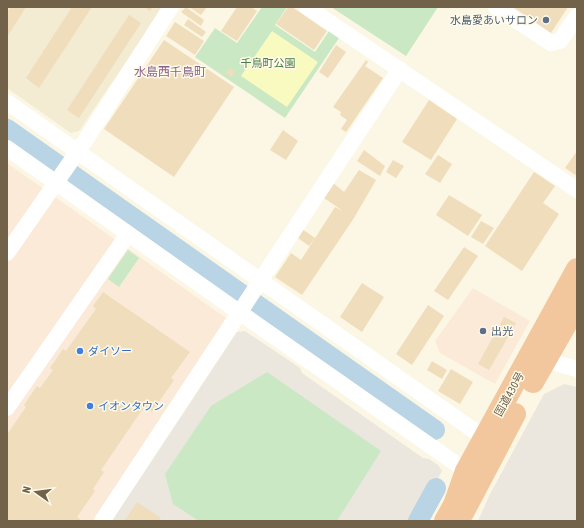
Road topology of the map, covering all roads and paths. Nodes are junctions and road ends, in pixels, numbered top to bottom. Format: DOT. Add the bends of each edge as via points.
graph roads {
  1 [pos="171,7"];
  2 [pos="307,7"];
  3 [pos="496,7"];
  4 [pos="577,16"];
  5 [pos="400,69"];
  6 [pos="7,102"];
  7 [pos="7,148"];
  8 [pos="75,156"];
  9 [pos="59,179"];
  10 [pos="577,190"];
  11 [pos="128,234"];
  12 [pos="7,253"];
  13 [pos="577,269"];
  14 [pos="257,285"];
  15 [pos="577,305"];
  16 [pos="242,307"];
  17 [pos="538,359"];
  18 [pos="577,369"];
  19 [pos="7,408"];
  20 [pos="491,442"];
  21 [pos="473,475"];
  22 [pos="102,521"];
  23 [pos="445,521"];
  24 [pos="458,521"];
  1 -- 8 [label="street"];
  2 -- 5 [label="street"];
  3 -- 4 [label="street" via="551,42 560,41"];
  5 -- 10 [label="street"];
  5 -- 14 [label="street"];
  6 -- 8 [label="street"];
  7 -- 9 [label="street"];
  8 -- 9 [label="street"];
  8 -- 14 [label="street"];
  9 -- 11 [label="street"];
  9 -- 12 [label="street"];
  11 -- 16 [label="street"];
  11 -- 19 [label="street"];
  13 -- 17 [label="highway, 国道430号"];
  14 -- 16 [label="street"];
  14 -- 20 [label="street"];
  15 -- 17 [label="highway, 国道430号"];
  16 -- 21 [label="street"];
  16 -- 22 [label="street"];
  17 -- 18 [label="street"];
  17 -- 20 [label="highway, 国道430号"];
  20 -- 21 [label="highway, 国道430号"];
  21 -- 23 [label="highway, 国道430号"];
  21 -- 24 [label="highway, 国道430号"];
}
